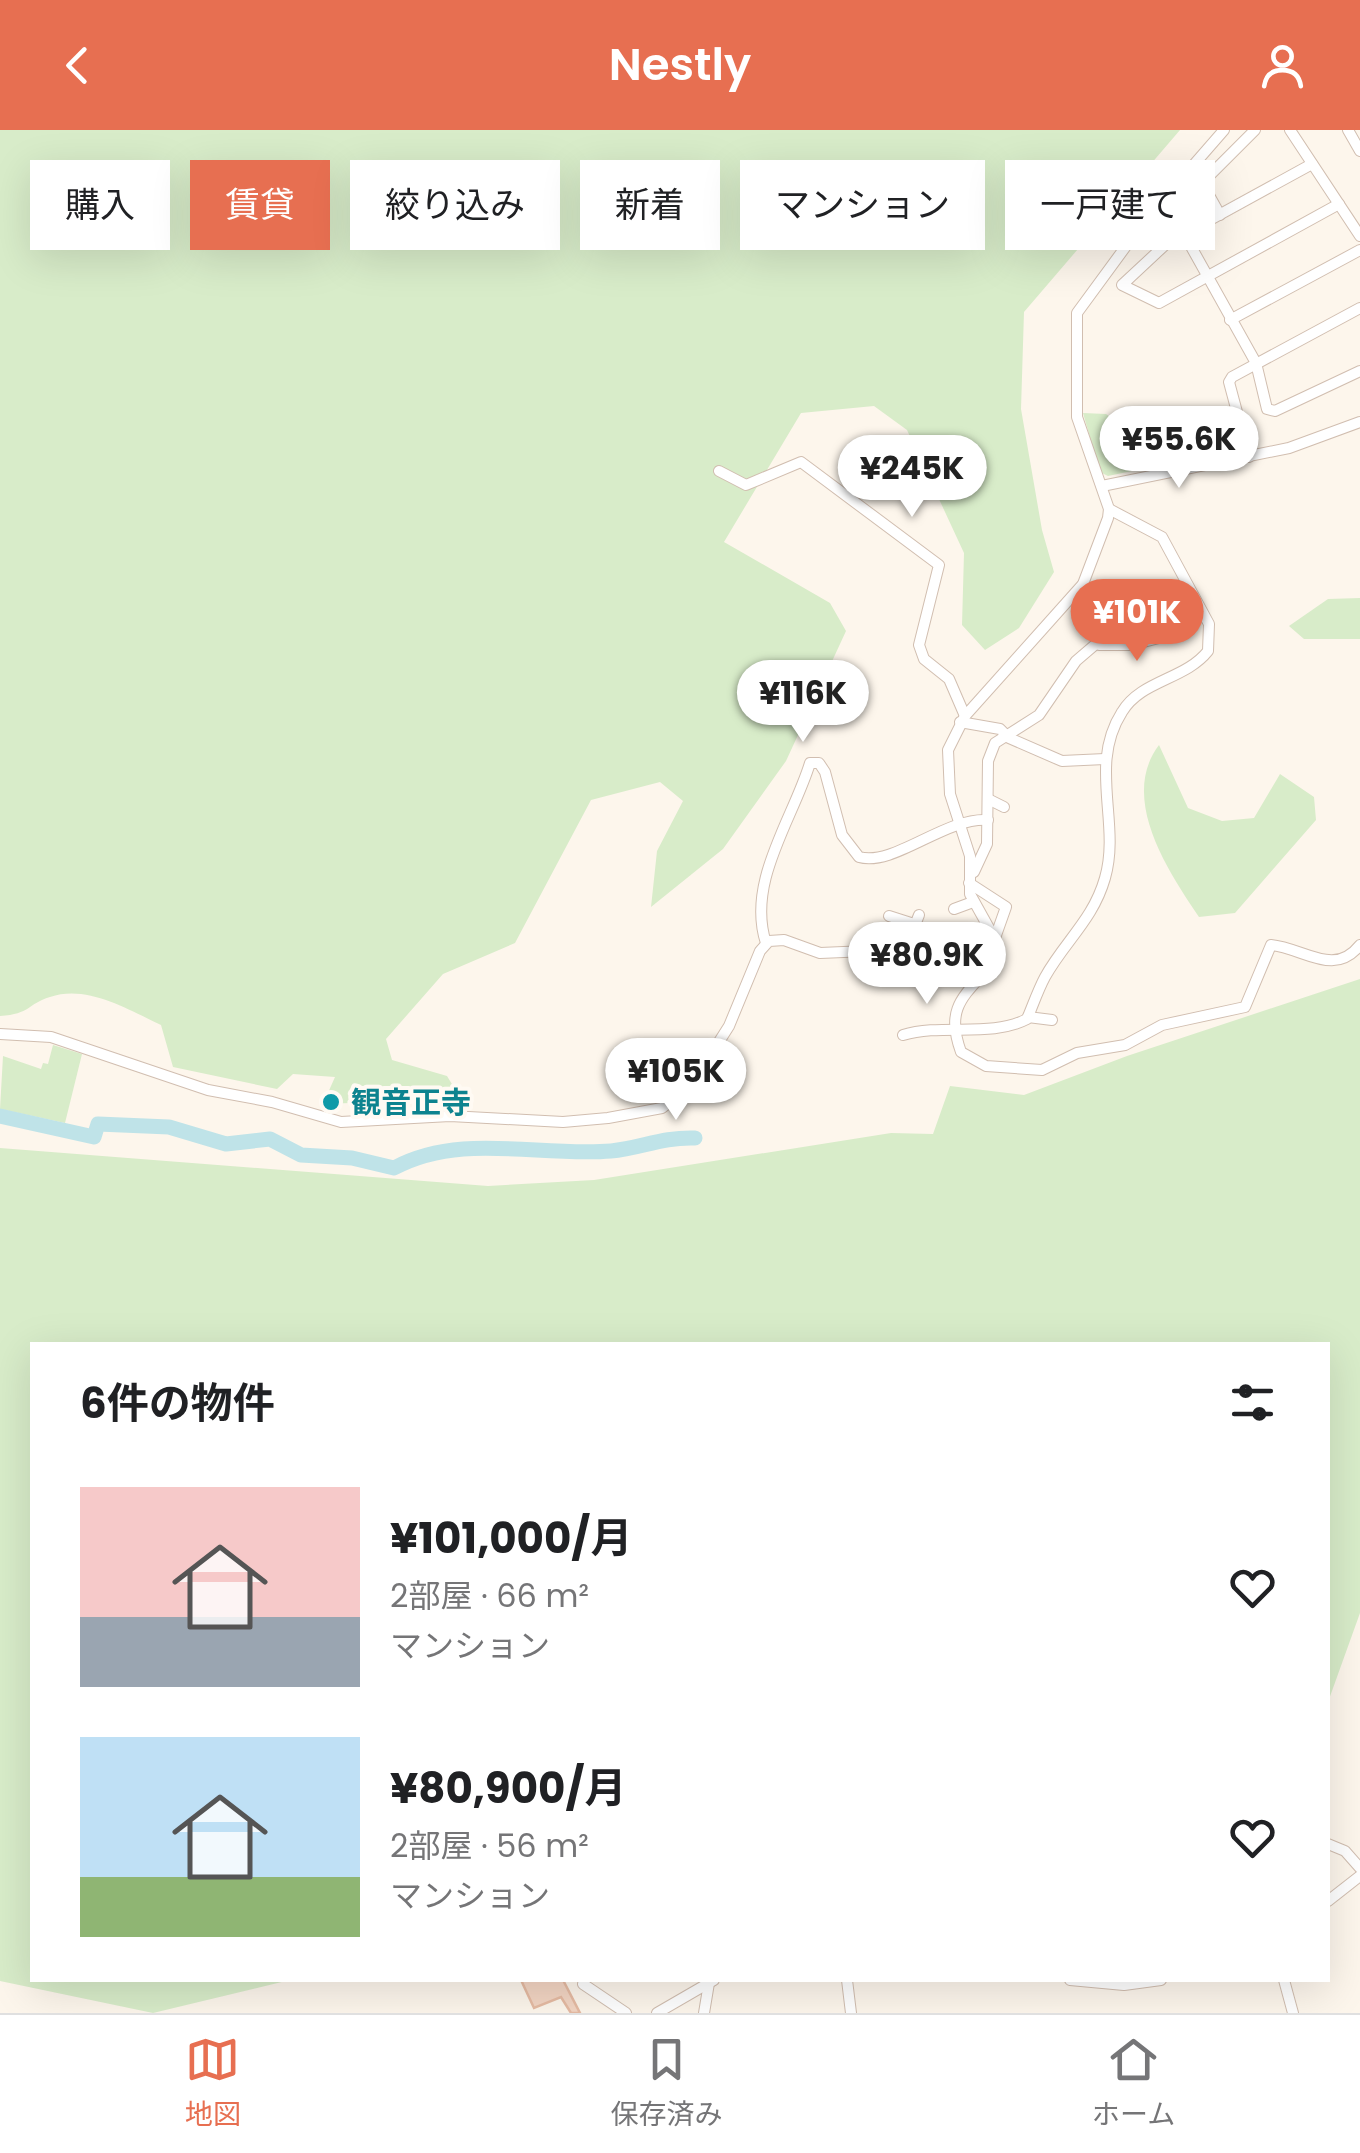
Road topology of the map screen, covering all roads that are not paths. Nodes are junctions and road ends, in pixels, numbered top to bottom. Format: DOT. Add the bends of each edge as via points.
graph roads {
  1 [pos="1224,130"];
  2 [pos="1256,130"];
  3 [pos="1290,130"];
  4 [pos="1348,130"];
  5 [pos="1360,151"];
  6 [pos="1312,164"];
  7 [pos="1339,204"];
  8 [pos="1220,215"];
  9 [pos="1215,218"];
  10 [pos="1360,236"];
  11 [pos="1157,250"];
  12 [pos="1192,250"];
  13 [pos="1360,250"];
  14 [pos="1206,276"];
  15 [pos="1360,308"];
  16 [pos="1230,320"];
  17 [pos="1256,363"];
  18 [pos="1360,371"];
  19 [pos="1360,422"];
  20 [pos="1249,457"];
  21 [pos="719,471"];
  22 [pos="1102,486"];
  23 [pos="1110,509"];
  24 [pos="1084,584"];
  25 [pos="1178,632"];
  26 [pos="1099,645"];
  27 [pos="962,719"];
  28 [pos="1007,734"];
  29 [pos="1105,759"];
  30 [pos="990,800"];
  31 [pos="1004,807"];
  32 [pos="988,820"];
  33 [pos="960,824"];
  34 [pos="969,880"];
  35 [pos="972,902"];
  36 [pos="954,909"];
  37 [pos="889,916"];
  38 [pos="766,943"];
  39 [pos="995,943"];
  40 [pos="1360,944"];
  41 [pos="936,950"];
  42 [pos="904,953"];
  43 [pos="933,967"];
  44 [pos="1028,1017"];
  45 [pos="1052,1020"];
  46 [pos="954,1030"];
  47 [pos="0,1034"];
  48 [pos="903,1035"];
  49 [pos="1330,1845"];
  50 [pos="1360,1872"];
  51 [pos="1330,1899"];
  52 [pos="712,1982"];
  53 [pos="848,1982"];
  54 [pos="1088,1982"];
  55 [pos="1148,1982"];
  56 [pos="1285,1982"];
  57 [pos="584,1984"];
  58 [pos="626,2013"];
  59 [pos="656,2013"];
  60 [pos="704,2013"];
  61 [pos="851,2013"];
  62 [pos="1293,2013"];
  1 -- 22 [label="street" via="1142,223 1077,314 1076,416"];
  2 -- 8 [label="street" via="1208,178 1205,188"];
  3 -- 6 [label="street"];
  4 -- 5 [label="street"];
  6 -- 7 [label="street"];
  6 -- 8 [label="street"];
  7 -- 10 [label="street"];
  7 -- 14 [label="street"];
  8 -- 9 [label="street"];
  11 -- 14 [label="street" via="1122,285 1159,302"];
  12 -- 14 [label="street"];
  13 -- 16 [label="street"];
  14 -- 16 [label="street"];
  15 -- 17 [label="street"];
  16 -- 17 [label="street"];
  17 -- 18 [label="street" via="1268,408 1275,411"];
  17 -- 20 [label="street" via="1229,382"];
  19 -- 20 [label="street"];
  20 -- 22 [label="street"];
  21 -- 27 [label="street" via="751,484 801,462 939,565 918,644 924,660 949,679"];
  22 -- 23 [label="street"];
  23 -- 24 [label="street"];
  23 -- 29 [label="street" via="1162,538 1211,636 1201,661 1124,707"];
  24 -- 26 [label="street" via="1105,628"];
  24 -- 27 [label="street"];
  25 -- 26 [label="street" via="1132,645"];
  26 -- 28 [label="street" via="1076,660 1039,715"];
  27 -- 28 [label="street"];
  27 -- 33 [label="street" via="950,740 948,770"];
  28 -- 29 [label="street" via="1062,761"];
  28 -- 30 [label="street" via="988,761"];
  29 -- 44 [label="street" via="1110,855 1104,881"];
  30 -- 31 [label="street"];
  30 -- 32 [label="street"];
  32 -- 33 [label="street"];
  32 -- 34 [label="street" via="987,844"];
  33 -- 34 [label="street"];
  33 -- 38 [label="street" via="883,859 859,857 842,835 825,772 819,763 810,764 766,874"];
  34 -- 35 [label="street"];
  34 -- 39 [label="street" via="1006,906"];
  35 -- 36 [label="street"];
  35 -- 39 [label="street"];
  37 -- 42 [label="street" via="917,919"];
  38 -- 42 [label="street" via="784,940 820,953"];
  38 -- 47 [label="street" via="729,1026 691,1086 662,1108 608,1118 341,1122 195,1086 51,1037"];
  39 -- 43 [label="street" via="988,961 972,974"];
  39 -- 46 [label="street" via="997,958 954,1013"];
  40 -- 46 [label="street" via="1352,956 1332,961 1271,945 1245,1007 1162,1025 1125,1045 1077,1052 1042,1070 976,1063 963,1056"];
  41 -- 43 [label="street"];
  42 -- 43 [label="street"];
  44 -- 45 [label="street"];
  44 -- 46 [label="street"];
  46 -- 48 [label="street" via="932,1026"];
  49 -- 50 [label="street" via="1345,1851"];
  50 -- 51 [label="street"];
  52 -- 59 [label="street"];
  52 -- 60 [label="street"];
  53 -- 61 [label="street"];
  54 -- 55 [label="street"];
  56 -- 62 [label="street"];
  57 -- 58 [label="street"];
}
